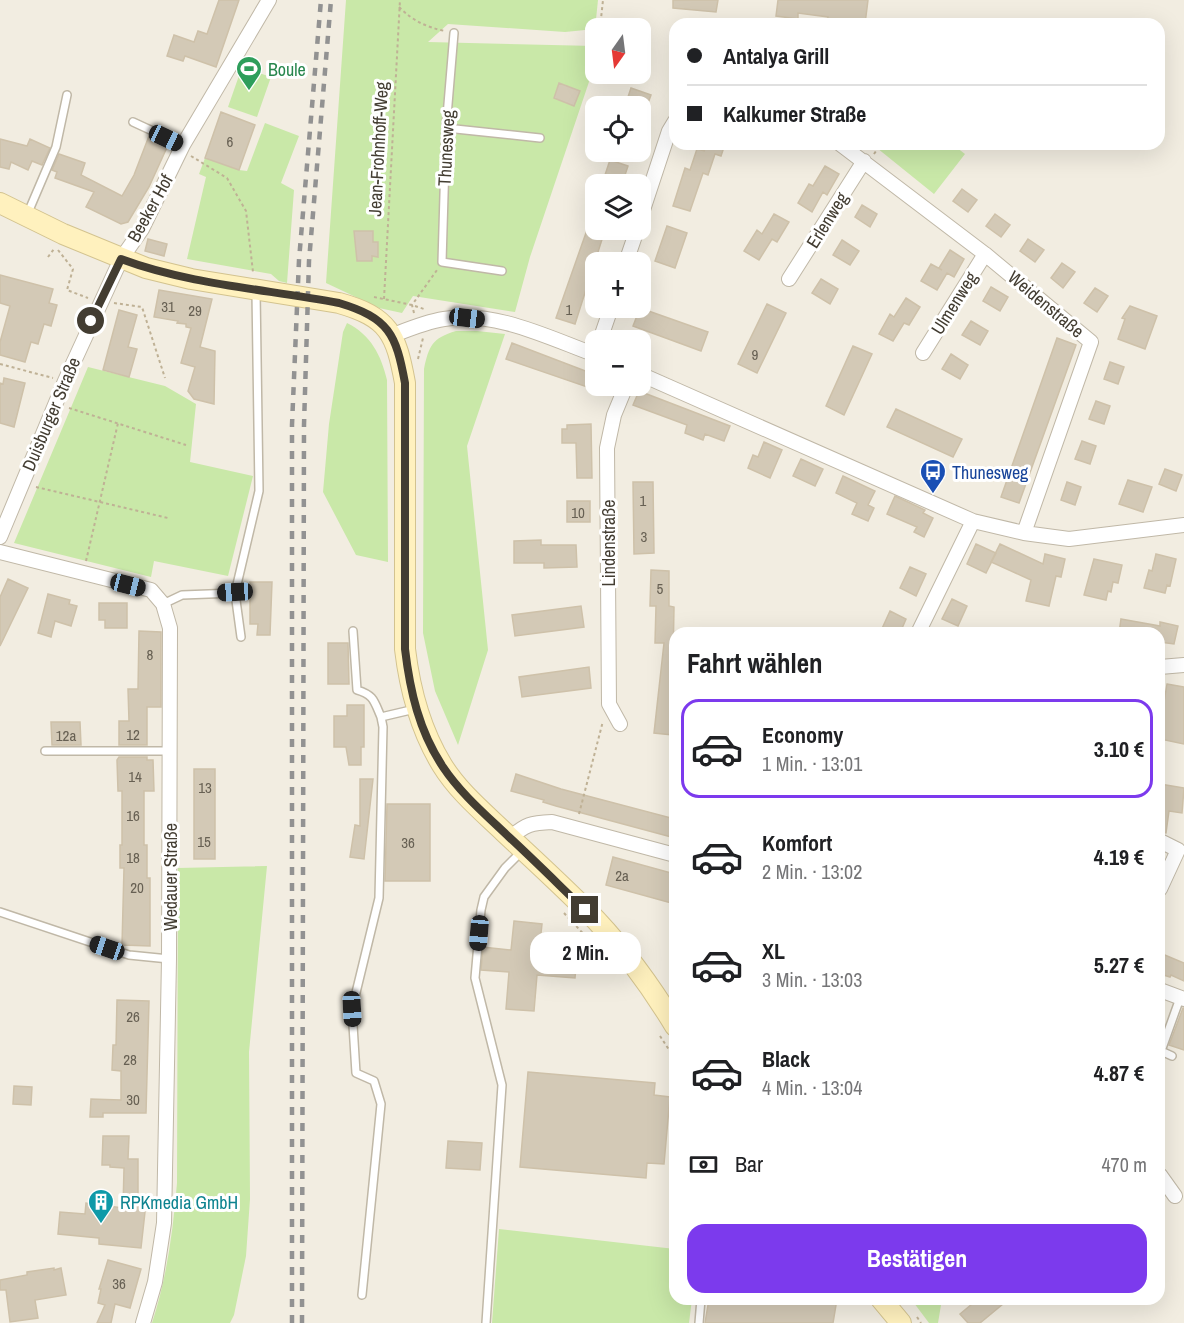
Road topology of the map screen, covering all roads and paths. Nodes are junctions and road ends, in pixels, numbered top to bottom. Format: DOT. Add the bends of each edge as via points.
graph roads {
  1 [pos="269,0"];
  2 [pos="400,0"];
  3 [pos="603,0"];
  4 [pos="399,7"];
  5 [pos="601,18"];
  6 [pos="454,33"];
  7 [pos="67,95"];
  8 [pos="133,122"];
  9 [pos="446,128"];
  10 [pos="669,131"];
  11 [pos="540,138"];
  12 [pos="182,147"];
  13 [pos="848,150"];
  14 [pos="864,161"];
  15 [pos="651,186"];
  16 [pos="0,203"];
  17 [pos="27,215"];
  18 [pos="985,254"];
  19 [pos="48,257"];
  20 [pos="121,259"];
  21 [pos="442,262"];
  22 [pos="502,272"];
  23 [pos="789,279"];
  24 [pos="255,290"];
  25 [pos="100,302"];
  26 [pos="417,325"];
  27 [pos="392,336"];
  28 [pos="585,351"];
  29 [pos="923,353"];
  30 [pos="417,361"];
  31 [pos="0,364"];
  32 [pos="165,378"];
  33 [pos="651,379"];
  34 [pos="64,381"];
  35 [pos="622,396"];
  36 [pos="55,404"];
  37 [pos="118,423"];
  38 [pos="186,445"];
  39 [pos="21,483"];
  40 [pos="99,501"];
  41 [pos="168,518"];
  42 [pos="973,521"];
  43 [pos="1184,525"];
  44 [pos="1,532"];
  45 [pos="1024,533"];
  46 [pos="0,552"];
  47 [pos="83,574"];
  48 [pos="235,592"];
  49 [pos="163,604"];
  50 [pos="921,627"];
  51 [pos="353,631"];
  52 [pos="241,637"];
  53 [pos="1184,665"];
  54 [pos="1165,667"];
  55 [pos="609,704"];
  56 [pos="416,709"];
  57 [pos="381,717"];
  58 [pos="620,724"];
  59 [pos="45,751"];
  60 [pos="170,751"];
  61 [pos="575,828"];
  62 [pos="1165,843"];
  63 [pos="517,844"];
  64 [pos="1182,848"];
  65 [pos="669,853"];
  66 [pos="1165,880"];
  67 [pos="557,906"];
  68 [pos="0,912"];
  69 [pos="169,960"];
  70 [pos="609,961"];
  71 [pos="1165,992"];
  72 [pos="1182,999"];
  73 [pos="666,1029"];
  74 [pos="1165,1042"];
  75 [pos="1165,1053"];
  76 [pos="1172,1056"];
  77 [pos="1165,1182"];
  78 [pos="1175,1197"];
  79 [pos="362,1295"];
  80 [pos="700,1305"];
  81 [pos="886,1305"];
  82 [pos="143,1323"];
  83 [pos="486,1323"];
  84 [pos="699,1323"];
  85 [pos="901,1323"];
  1 -- 12 [label="street, Beeker Hof"];
  2 -- 4 [label="path, Jean-Frohnhoff-Weg"];
  3 -- 5 [label="path"];
  4 -- 6 [label="path" via="421,24"];
  4 -- 21 [label="path, Jean-Frohnhoff-Weg" via="384,298 412,305"];
  6 -- 9 [label="lane, Thunesweg"];
  7 -- 17 [label="lane" via="56,147"];
  8 -- 12 [label="lane"];
  9 -- 11 [label="lane"];
  9 -- 21 [label="lane, Thunesweg"];
  10 -- 15 [label="street"];
  12 -- 20 [label="street, Beeker Hof" via="142,229"];
  12 -- 24 [label="path" via="226,178 246,211"];
  13 -- 14 [label="street, Weidenstraße"];
  14 -- 18 [label="street, Weidenstraße"];
  14 -- 23 [label="street, Erlenweg"];
  16 -- 17 [label="main road"];
  17 -- 20 [label="main road"];
  18 -- 29 [label="street, Ulmenweg"];
  18 -- 45 [label="street, Weidenstraße" via="1090,342"];
  19 -- 25 [label="path" via="56,248 73,269 67,290"];
  20 -- 24 [label="main road" via="191,279"];
  20 -- 25 [label="street, Duisburger Straße"];
  21 -- 22 [label="lane"];
  24 -- 27 [label="main road" via="361,309 378,319"];
  24 -- 48 [label="lane" via="259,491"];
  25 -- 32 [label="path" via="142,307"];
  25 -- 34 [label="street, Duisburger Straße"];
  26 -- 27 [label="street"];
  26 -- 28 [label="street" via="446,318 494,321"];
  26 -- 30 [label="path" via="423,340"];
  27 -- 56 [label="main road" via="405,383 405,649"];
  31 -- 34 [label="path"];
  33 -- 42 [label="street"];
  34 -- 36 [label="street, Duisburger Straße"];
  35 -- 55 [label="street, Lindenstraße" via="608,448"];
  36 -- 37 [label="path"];
  36 -- 39 [label="street, Duisburger Straße"];
  37 -- 38 [label="path"];
  37 -- 40 [label="path"];
  39 -- 40 [label="path"];
  39 -- 44 [label="street, Duisburger Straße"];
  40 -- 41 [label="path"];
  40 -- 47 [label="path"];
  42 -- 45 [label="street"];
  42 -- 50 [label="street"];
  43 -- 45 [label="street" via="1069,539"];
  46 -- 47 [label="street"];
  47 -- 49 [label="street" via="151,590"];
  48 -- 49 [label="lane" via="182,595"];
  48 -- 52 [label="lane"];
  49 -- 60 [label="street, Wedauer Straße" via="170,628"];
  51 -- 57 [label="lane" via="357,690 369,694"];
  53 -- 54 [label="street"];
  55 -- 58 [label="street, Lindenstraße"];
  55 -- 61 [label="path"];
  56 -- 57 [label="lane"];
  56 -- 63 [label="main road" via="443,766 469,799"];
  57 -- 79 [label="lane" via="379,898 352,1009 356,1073 374,1081 381,1104"];
  59 -- 60 [label="lane"];
  60 -- 69 [label="street, Wedauer Straße"];
  61 -- 63 [label="street" via="552,822 533,823 524,826"];
  61 -- 65 [label="street"];
  62 -- 64 [label="street"];
  63 -- 73 [label="main road" via="597,921 633,964"];
  63 -- 83 [label="lane" via="484,897 475,978 502,1084"];
  64 -- 66 [label="street"];
  67 -- 70 [label="path"];
  68 -- 69 [label="lane" via="129,955"];
  69 -- 82 [label="street, Wedauer Straße" via="164,1223 155,1282"];
  71 -- 72 [label="street"];
  72 -- 74 [label="lane"];
  75 -- 76 [label="lane"];
  77 -- 78 [label="street"];
  80 -- 84 [label="lane"];
  81 -- 85 [label="main road"];
}
